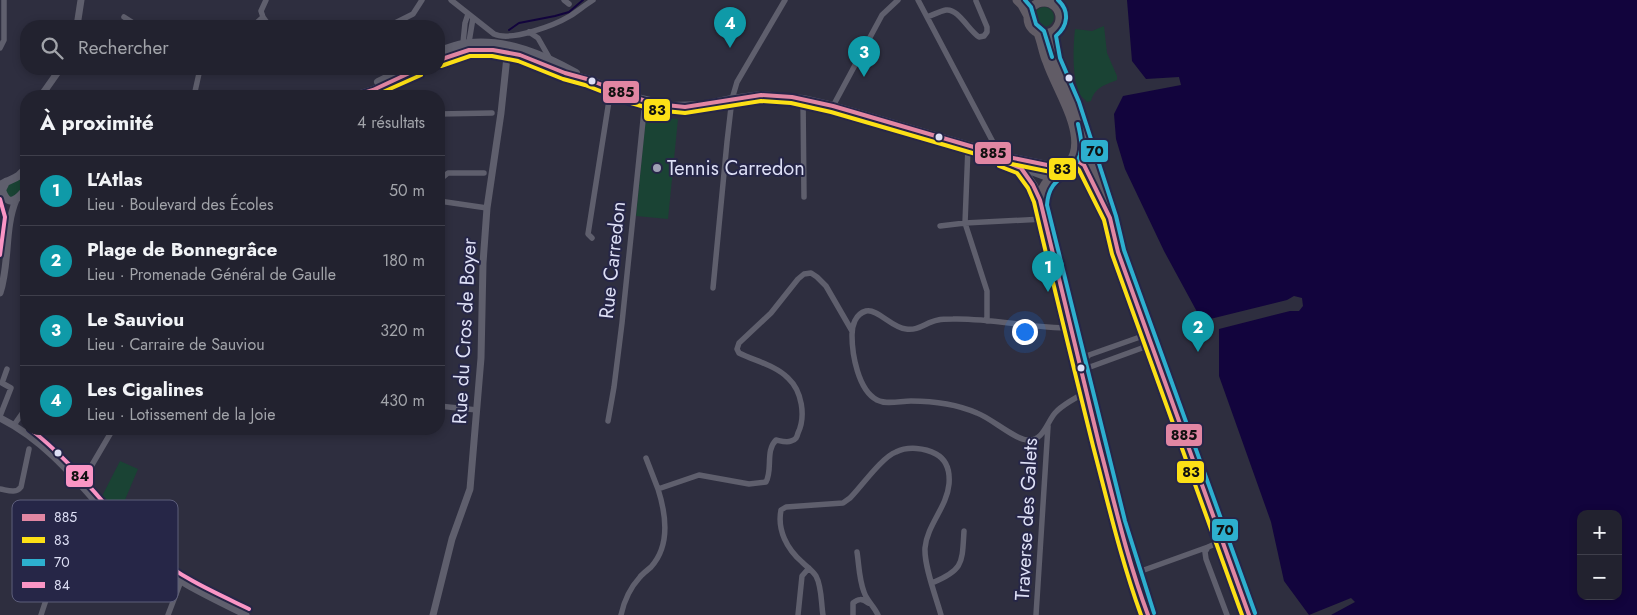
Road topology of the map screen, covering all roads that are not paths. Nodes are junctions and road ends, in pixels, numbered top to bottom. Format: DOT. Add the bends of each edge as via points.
graph roads {
  1 [pos="4,0"];
  2 [pos="81,0"];
  3 [pos="266,0"];
  4 [pos="422,0"];
  5 [pos="451,0"];
  6 [pos="593,0"];
  7 [pos="784,0"];
  8 [pos="898,0"];
  9 [pos="918,0"];
  10 [pos="1017,0"];
  11 [pos="1040,1"];
  12 [pos="976,2"];
  13 [pos="1058,5"];
  14 [pos="471,16"];
  15 [pos="1028,16"];
  16 [pos="124,17"];
  17 [pos="263,17"];
  18 [pos="927,18"];
  19 [pos="79,20"];
  20 [pos="129,20"];
  21 [pos="260,20"];
  22 [pos="265,20"];
  23 [pos="401,20"];
  24 [pos="529,32"];
  25 [pos="1038,33"];
  26 [pos="1049,33"];
  27 [pos="466,44"];
  28 [pos="0,48"];
  29 [pos="508,48"];
  30 [pos="445,49"];
  31 [pos="480,49"];
  32 [pos="458,53"];
  33 [pos="445,58"];
  34 [pos="550,60"];
  35 [pos="56,75"];
  36 [pos="199,75"];
  37 [pos="392,75"];
  38 [pos="405,75"];
  39 [pos="587,79"];
  40 [pos="612,89"];
  41 [pos="45,90"];
  42 [pos="195,90"];
  43 [pos="365,90"];
  44 [pos="373,90"];
  45 [pos="732,98"];
  46 [pos="803,99"];
  47 [pos="645,101"];
  48 [pos="833,106"];
  49 [pos="492,113"];
  50 [pos="445,114"];
  51 [pos="956,142"];
  52 [pos="994,144"];
  53 [pos="968,147"];
  54 [pos="986,151"];
  55 [pos="1090,156"];
  56 [pos="1008,157"];
  57 [pos="1070,161"];
  58 [pos="1084,165"];
  59 [pos="1020,168"];
  60 [pos="484,173"];
  61 [pos="20,174"];
  62 [pos="445,176"];
  63 [pos="1050,178"];
  64 [pos="3,183"];
  65 [pos="4,197"];
  66 [pos="804,197"];
  67 [pos="20,198"];
  68 [pos="16,200"];
  69 [pos="1040,200"];
  70 [pos="445,202"];
  71 [pos="487,208"];
  72 [pos="11,217"];
  73 [pos="1110,218"];
  74 [pos="1044,219"];
  75 [pos="965,223"];
  76 [pos="940,226"];
  77 [pos="592,238"];
  78 [pos="713,288"];
  79 [pos="0,293"];
  80 [pos="987,321"];
  81 [pos="1070,328"];
  82 [pos="852,331"];
  83 [pos="1149,339"];
  84 [pos="1083,364"];
  85 [pos="6,371"];
  86 [pos="1087,392"];
  87 [pos="445,407"];
  88 [pos="477,410"];
  89 [pos="20,416"];
  90 [pos="0,417"];
  91 [pos="608,421"];
  92 [pos="1048,424"];
  93 [pos="14,425"];
  94 [pos="20,430"];
  95 [pos="27,435"];
  96 [pos="109,435"];
  97 [pos="29,449"];
  98 [pos="646,458"];
  99 [pos="78,482"];
  100 [pos="0,489"];
  101 [pos="658,489"];
  102 [pos="95,500"];
  103 [pos="964,531"];
  104 [pos="1208,546"];
  105 [pos="1224,547"];
  106 [pos="857,552"];
  107 [pos="809,568"];
  108 [pos="1135,578"];
  109 [pos="178,579"];
  110 [pos="181,581"];
  111 [pos="932,583"];
  112 [pos="178,589"];
  113 [pos="45,602"];
  114 [pos="173,602"];
  115 [pos="870,604"];
  116 [pos="41,615"];
  117 [pos="168,615"];
  118 [pos="246,615"];
  119 [pos="433,615"];
  120 [pos="621,615"];
  121 [pos="798,615"];
  122 [pos="823,615"];
  123 [pos="853,615"];
  124 [pos="878,615"];
  125 [pos="941,615"];
  126 [pos="1036,615"];
  127 [pos="1148,615"];
  128 [pos="1227,615"];
  129 [pos="1249,615"];
  1 -- 28 [label="street" via="4,40"];
  2 -- 19 [label="street"];
  3 -- 17 [label="street" via="261,11"];
  4 -- 23 [label="street" via="413,14"];
  5 -- 14 [label="street"];
  6 -- 24 [label="street" via="560,21"];
  7 -- 45 [label="street" via="737,82"];
  8 -- 48 [label="street" via="882,15"];
  9 -- 18 [label="street"];
  10 -- 15 [label="main road"];
  11 -- 13 [label="main road"];
  11 -- 15 [label="main road"];
  12 -- 18 [label="street" via="988,32 979,38 952,10"];
  13 -- 26 [label="main road" via="1059,25"];
  14 -- 24 [label="street" via="498,36"];
  14 -- 27 [label="street"];
  15 -- 25 [label="main road" via="1029,24"];
  16 -- 20 [label="street"];
  17 -- 21 [label="street"];
  17 -- 22 [label="street"];
  18 -- 52 [label="street"];
  24 -- 34 [label="street" via="538,38"];
  25 -- 26 [label="main road"];
  25 -- 57 [label="main road" via="1074,132 1075,152"];
  26 -- 55 [label="main road" via="1054,60"];
  27 -- 29 [label="main road" via="487,42"];
  27 -- 30 [label="main road"];
  27 -- 31 [label="street"];
  27 -- 32 [label="street"];
  29 -- 31 [label="main road"];
  29 -- 34 [label="main road"];
  29 -- 39 [label="main road"];
  29 -- 71 [label="street, Rue du Cros de Boyer"];
  31 -- 32 [label="main road"];
  32 -- 33 [label="main road"];
  34 -- 39 [label="main road"];
  35 -- 41 [label="street"];
  36 -- 42 [label="street"];
  37 -- 43 [label="main road"];
  38 -- 44 [label="main road"];
  39 -- 40 [label="main road"];
  40 -- 47 [label="main road"];
  40 -- 77 [label="street" via="607,96 609,101 588,234"];
  45 -- 46 [label="main road" via="761,95"];
  45 -- 47 [label="main road" via="685,107"];
  45 -- 78 [label="street"];
  46 -- 48 [label="main road"];
  46 -- 66 [label="street"];
  47 -- 91 [label="street, Rue Carredon" via="622,323"];
  48 -- 51 [label="main road"];
  49 -- 50 [label="street"];
  51 -- 53 [label="main road"];
  51 -- 54 [label="main road"];
  52 -- 54 [label="street"];
  52 -- 56 [label="street"];
  53 -- 59 [label="main road"];
  53 -- 75 [label="street"];
  54 -- 56 [label="main road"];
  55 -- 58 [label="main road"];
  55 -- 73 [label="main road"];
  56 -- 57 [label="main road" via="1052,166"];
  57 -- 58 [label="main road"];
  57 -- 63 [label="main road"];
  58 -- 63 [label="main road" via="1067,175"];
  58 -- 73 [label="main road"];
  59 -- 63 [label="main road"];
  59 -- 69 [label="main road" via="1034,185"];
  60 -- 62 [label="street"];
  61 -- 64 [label="main road"];
  63 -- 69 [label="main road"];
  64 -- 65 [label="main road"];
  65 -- 68 [label="main road"];
  65 -- 72 [label="street"];
  67 -- 68 [label="main road"];
  68 -- 72 [label="street"];
  69 -- 74 [label="main road"];
  70 -- 71 [label="street"];
  71 -- 88 [label="street, Rue du Cros de Boyer"];
  72 -- 79 [label="street"];
  73 -- 83 [label="main road" via="1118,252"];
  74 -- 75 [label="street"];
  74 -- 81 [label="main road"];
  75 -- 76 [label="street"];
  75 -- 80 [label="street" via="988,291"];
  80 -- 81 [label="street"];
  80 -- 82 [label="street" via="954,318 937,320 918,329 906,329 868,310 858,316"];
  81 -- 84 [label="main road"];
  82 -- 92 [label="street" via="856,368 862,383 877,400 958,405 1027,440 1040,435"];
  82 -- 101 [label="street" via="826,286 811,273 804,274 772,313 739,343 737,349 791,380 803,418 796,439 789,442 776,440 772,444 766,482 749,484 699,475"];
  83 -- 84 [label="street" via="1140,337 1089,355"];
  83 -- 84 [label="street" via="1138,350 1090,367"];
  83 -- 105 [label="main road"];
  84 -- 86 [label="main road"];
  85 -- 90 [label="street" via="2,383 11,388"];
  86 -- 92 [label="street" via="1055,413"];
  86 -- 108 [label="main road"];
  87 -- 88 [label="street"];
  88 -- 119 [label="street, Rue du Cros de Boyer" via="470,489 452,539"];
  89 -- 93 [label="street"];
  90 -- 93 [label="street"];
  92 -- 126 [label="street, Traverse des Galets"];
  93 -- 94 [label="street"];
  95 -- 99 [label="street"];
  96 -- 99 [label="street"];
  97 -- 100 [label="street" via="21,487 14,491"];
  98 -- 101 [label="street"];
  99 -- 102 [label="street"];
  101 -- 120 [label="street" via="666,518 664,539 652,566 629,592"];
  103 -- 111 [label="street" via="963,558 959,565 954,573"];
  104 -- 105 [label="street"];
  104 -- 108 [label="street" via="1144,570"];
  104 -- 128 [label="street" via="1206,559"];
  105 -- 129 [label="main road"];
  106 -- 115 [label="street" via="861,581"];
  107 -- 111 [label="street" via="784,539 780,525 781,510 843,503 886,458 895,452 921,449 942,458 949,470 950,482 925,549"];
  107 -- 121 [label="street" via="802,576"];
  107 -- 122 [label="street" via="819,584"];
  108 -- 127 [label="main road"];
  109 -- 110 [label="street"];
  110 -- 112 [label="street"];
  110 -- 118 [label="street"];
  111 -- 125 [label="street"];
  113 -- 116 [label="street"];
  114 -- 117 [label="street"];
  115 -- 123 [label="street" via="858,600 853,604"];
  115 -- 124 [label="street"];
}
